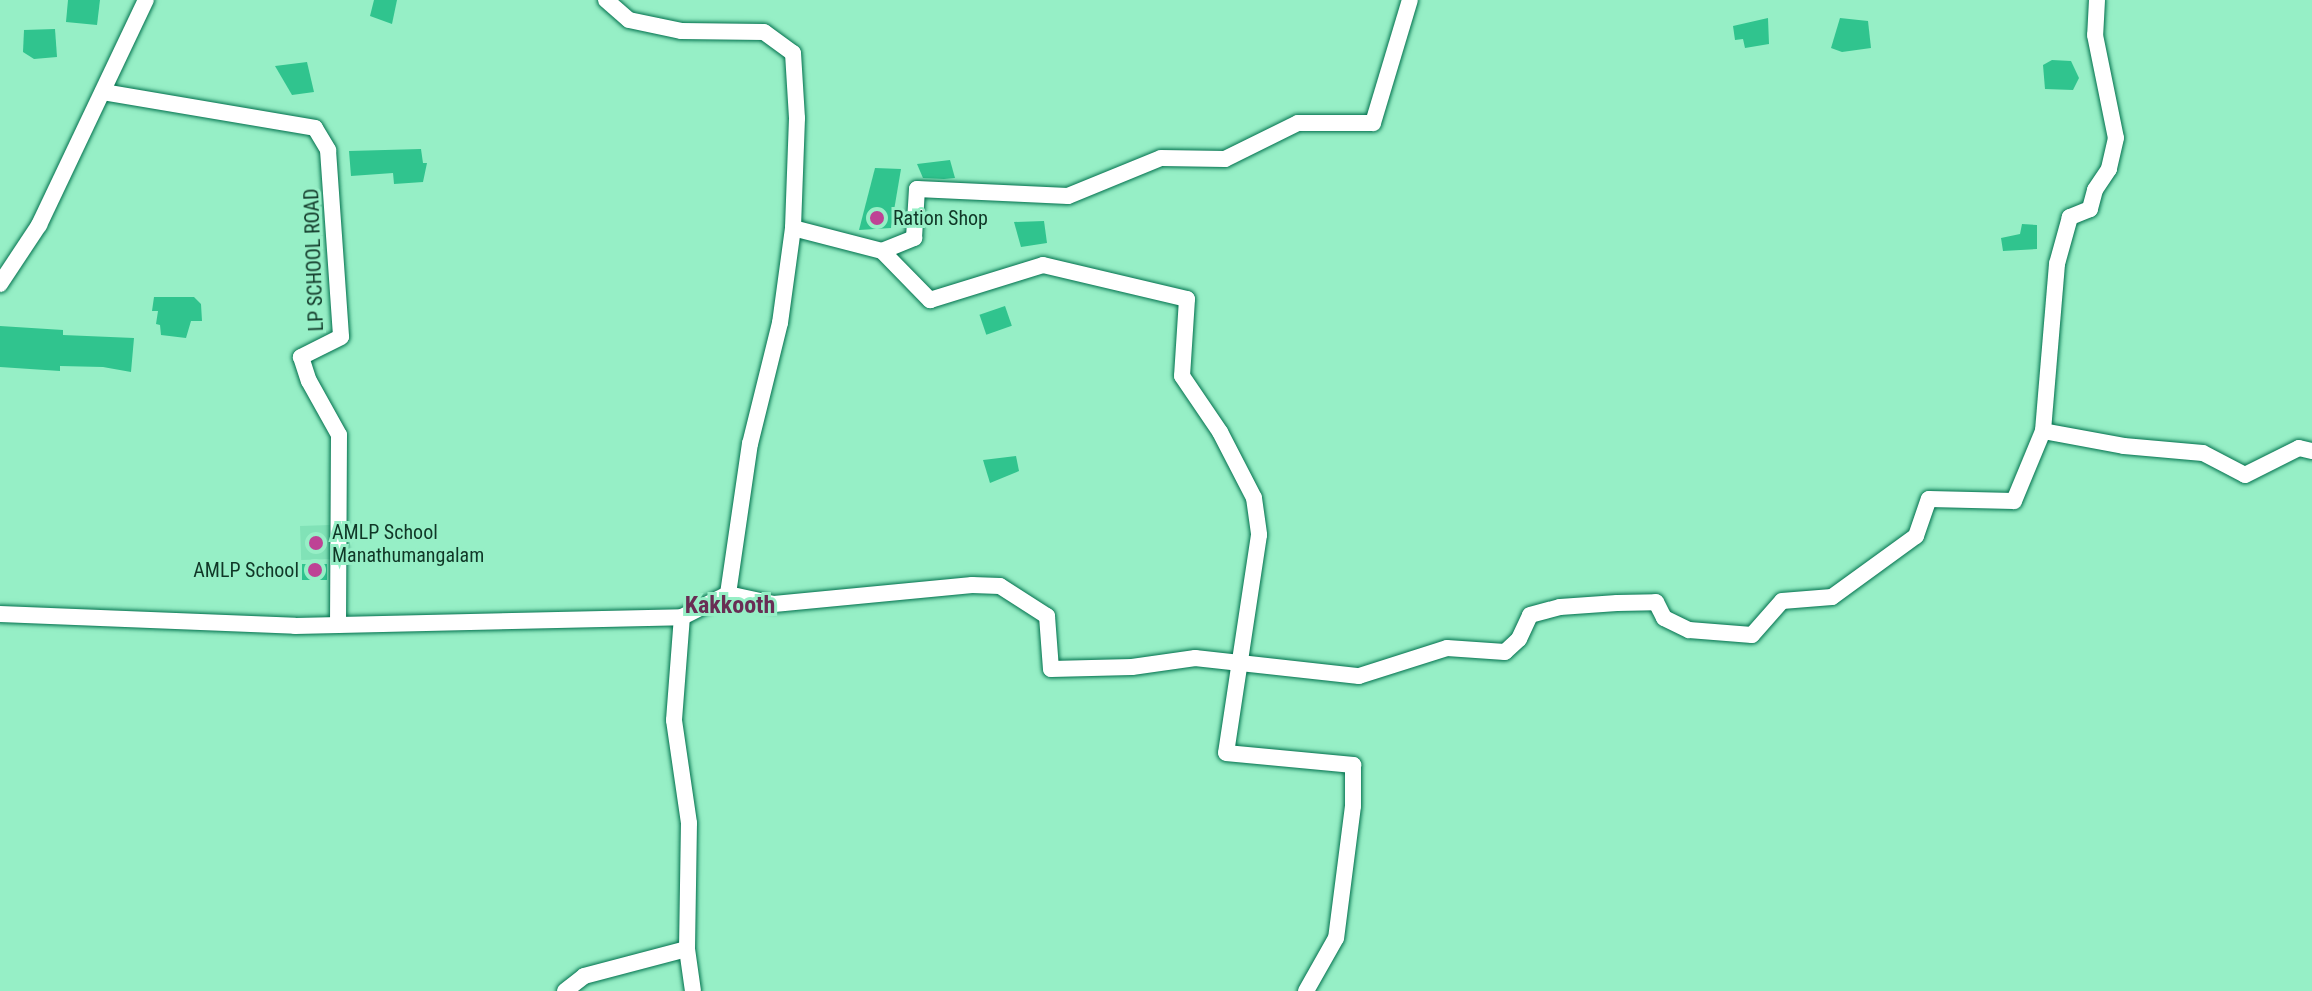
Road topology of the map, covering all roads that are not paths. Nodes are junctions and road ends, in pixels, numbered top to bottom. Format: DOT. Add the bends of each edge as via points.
graph roads {
  1 [pos="146,0"];
  2 [pos="606,0"];
  3 [pos="1410,0"];
  4 [pos="2097,0"];
  5 [pos="103,92"];
  6 [pos="793,228"];
  7 [pos="882,251"];
  8 [pos="0,284"];
  9 [pos="2043,431"];
  10 [pos="2312,451"];
  11 [pos="728,594"];
  12 [pos="0,614"];
  13 [pos="682,617"];
  14 [pos="338,625"];
  15 [pos="1241,662"];
  16 [pos="687,949"];
  17 [pos="565,991"];
  18 [pos="693,991"];
  19 [pos="1306,991"];
  1 -- 5 [label="street"];
  2 -- 6 [label="street" via="629,20 681,31 764,32 793,53"];
  3 -- 7 [label="street" via="1373,123 1298,123 1225,159 1161,158 1068,196 917,189 914,238"];
  4 -- 9 [label="street" via="2095,35 2116,138 2109,169 2090,209 2070,217 2057,264"];
  5 -- 8 [label="street" via="39,225"];
  5 -- 14 [label="street, LP SCHOOL ROAD" via="315,128 328,150 341,337 301,357 339,435"];
  6 -- 7 [label="street"];
  6 -- 11 [label="street" via="780,323 750,444"];
  7 -- 15 [label="street" via="930,300 1043,265 1187,299 1182,376 1220,432 1254,498 1259,535"];
  9 -- 10 [label="street" via="2203,453 2245,475 2299,448"];
  9 -- 15 [label="street" via="2014,501 1929,499 1916,536 1832,597 1782,601 1752,635 1689,630 1664,618 1656,602 1617,603 1530,615 1519,639 1505,652 1447,648 1359,676"];
  11 -- 13 [label="street"];
  11 -- 15 [label="street" via="774,604 1000,586 1047,616 1051,669 1132,667 1195,658"];
  12 -- 14 [label="street"];
  13 -- 14 [label="street"];
  13 -- 16 [label="street" via="674,720 689,823"];
  15 -- 19 [label="street" via="1226,753 1353,765 1353,806 1336,938"];
  16 -- 17 [label="street" via="584,976"];
  16 -- 18 [label="street"];
}
